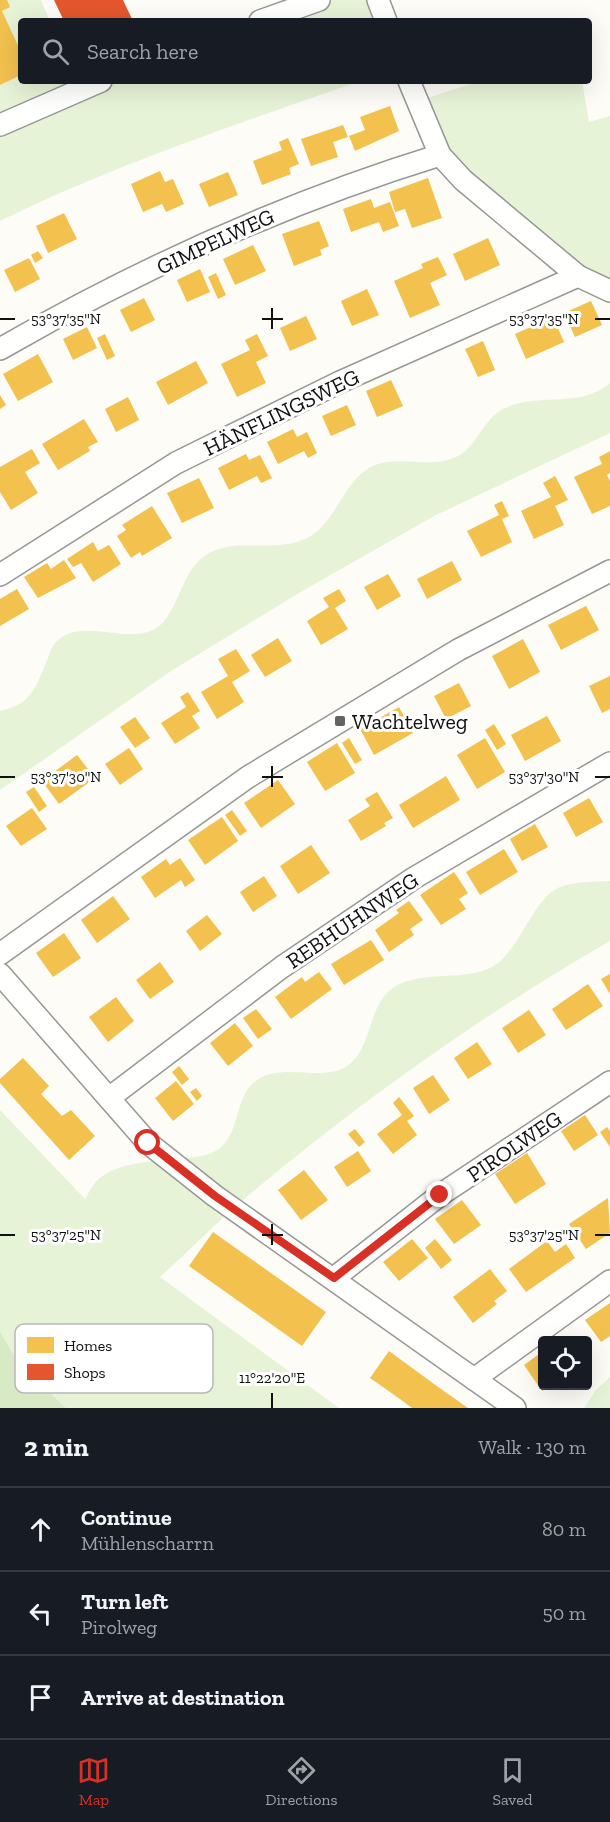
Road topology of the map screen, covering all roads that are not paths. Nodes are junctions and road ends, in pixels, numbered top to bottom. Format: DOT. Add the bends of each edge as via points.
graph roads {
  1 [pos="319,0"];
  2 [pos="378,0"];
  3 [pos="268,18"];
  4 [pos="385,18"];
  5 [pos="94,84"];
  6 [pos="410,84"];
  7 [pos="0,125"];
  8 [pos="440,155"];
  9 [pos="578,276"];
  10 [pos="610,291"];
  11 [pos="0,349"];
  12 [pos="610,571"];
  13 [pos="0,575"];
  14 [pos="610,764"];
  15 [pos="0,954"];
  16 [pos="0,975"];
  17 [pos="610,1082"];
  18 [pos="109,1098"];
  19 [pos="334,1278"];
  20 [pos="610,1281"];
  21 [pos="474,1379"];
  22 [pos="514,1408"];
  1 -- 3 [label="street"];
  2 -- 4 [label="street"];
  5 -- 7 [label="street"];
  6 -- 8 [label="street"];
  8 -- 9 [label="street" via="463,180"];
  8 -- 11 [label="street, GIMPELWEG" via="304,200 156,268"];
  9 -- 10 [label="street"];
  9 -- 13 [label="street, HÄNFLINGSWEG" via="340,382 176,463"];
  12 -- 15 [label="street" via="458,650 248,777"];
  14 -- 18 [label="street, REBHUHNWEG" via="414,878 282,967"];
  16 -- 18 [label="street"];
  17 -- 19 [label="street, PIROLWEG" via="440,1195"];
  18 -- 19 [label="street" via="157,1150 215,1196"];
  19 -- 21 [label="street"];
  20 -- 21 [label="street"];
  21 -- 22 [label="street"];
}
